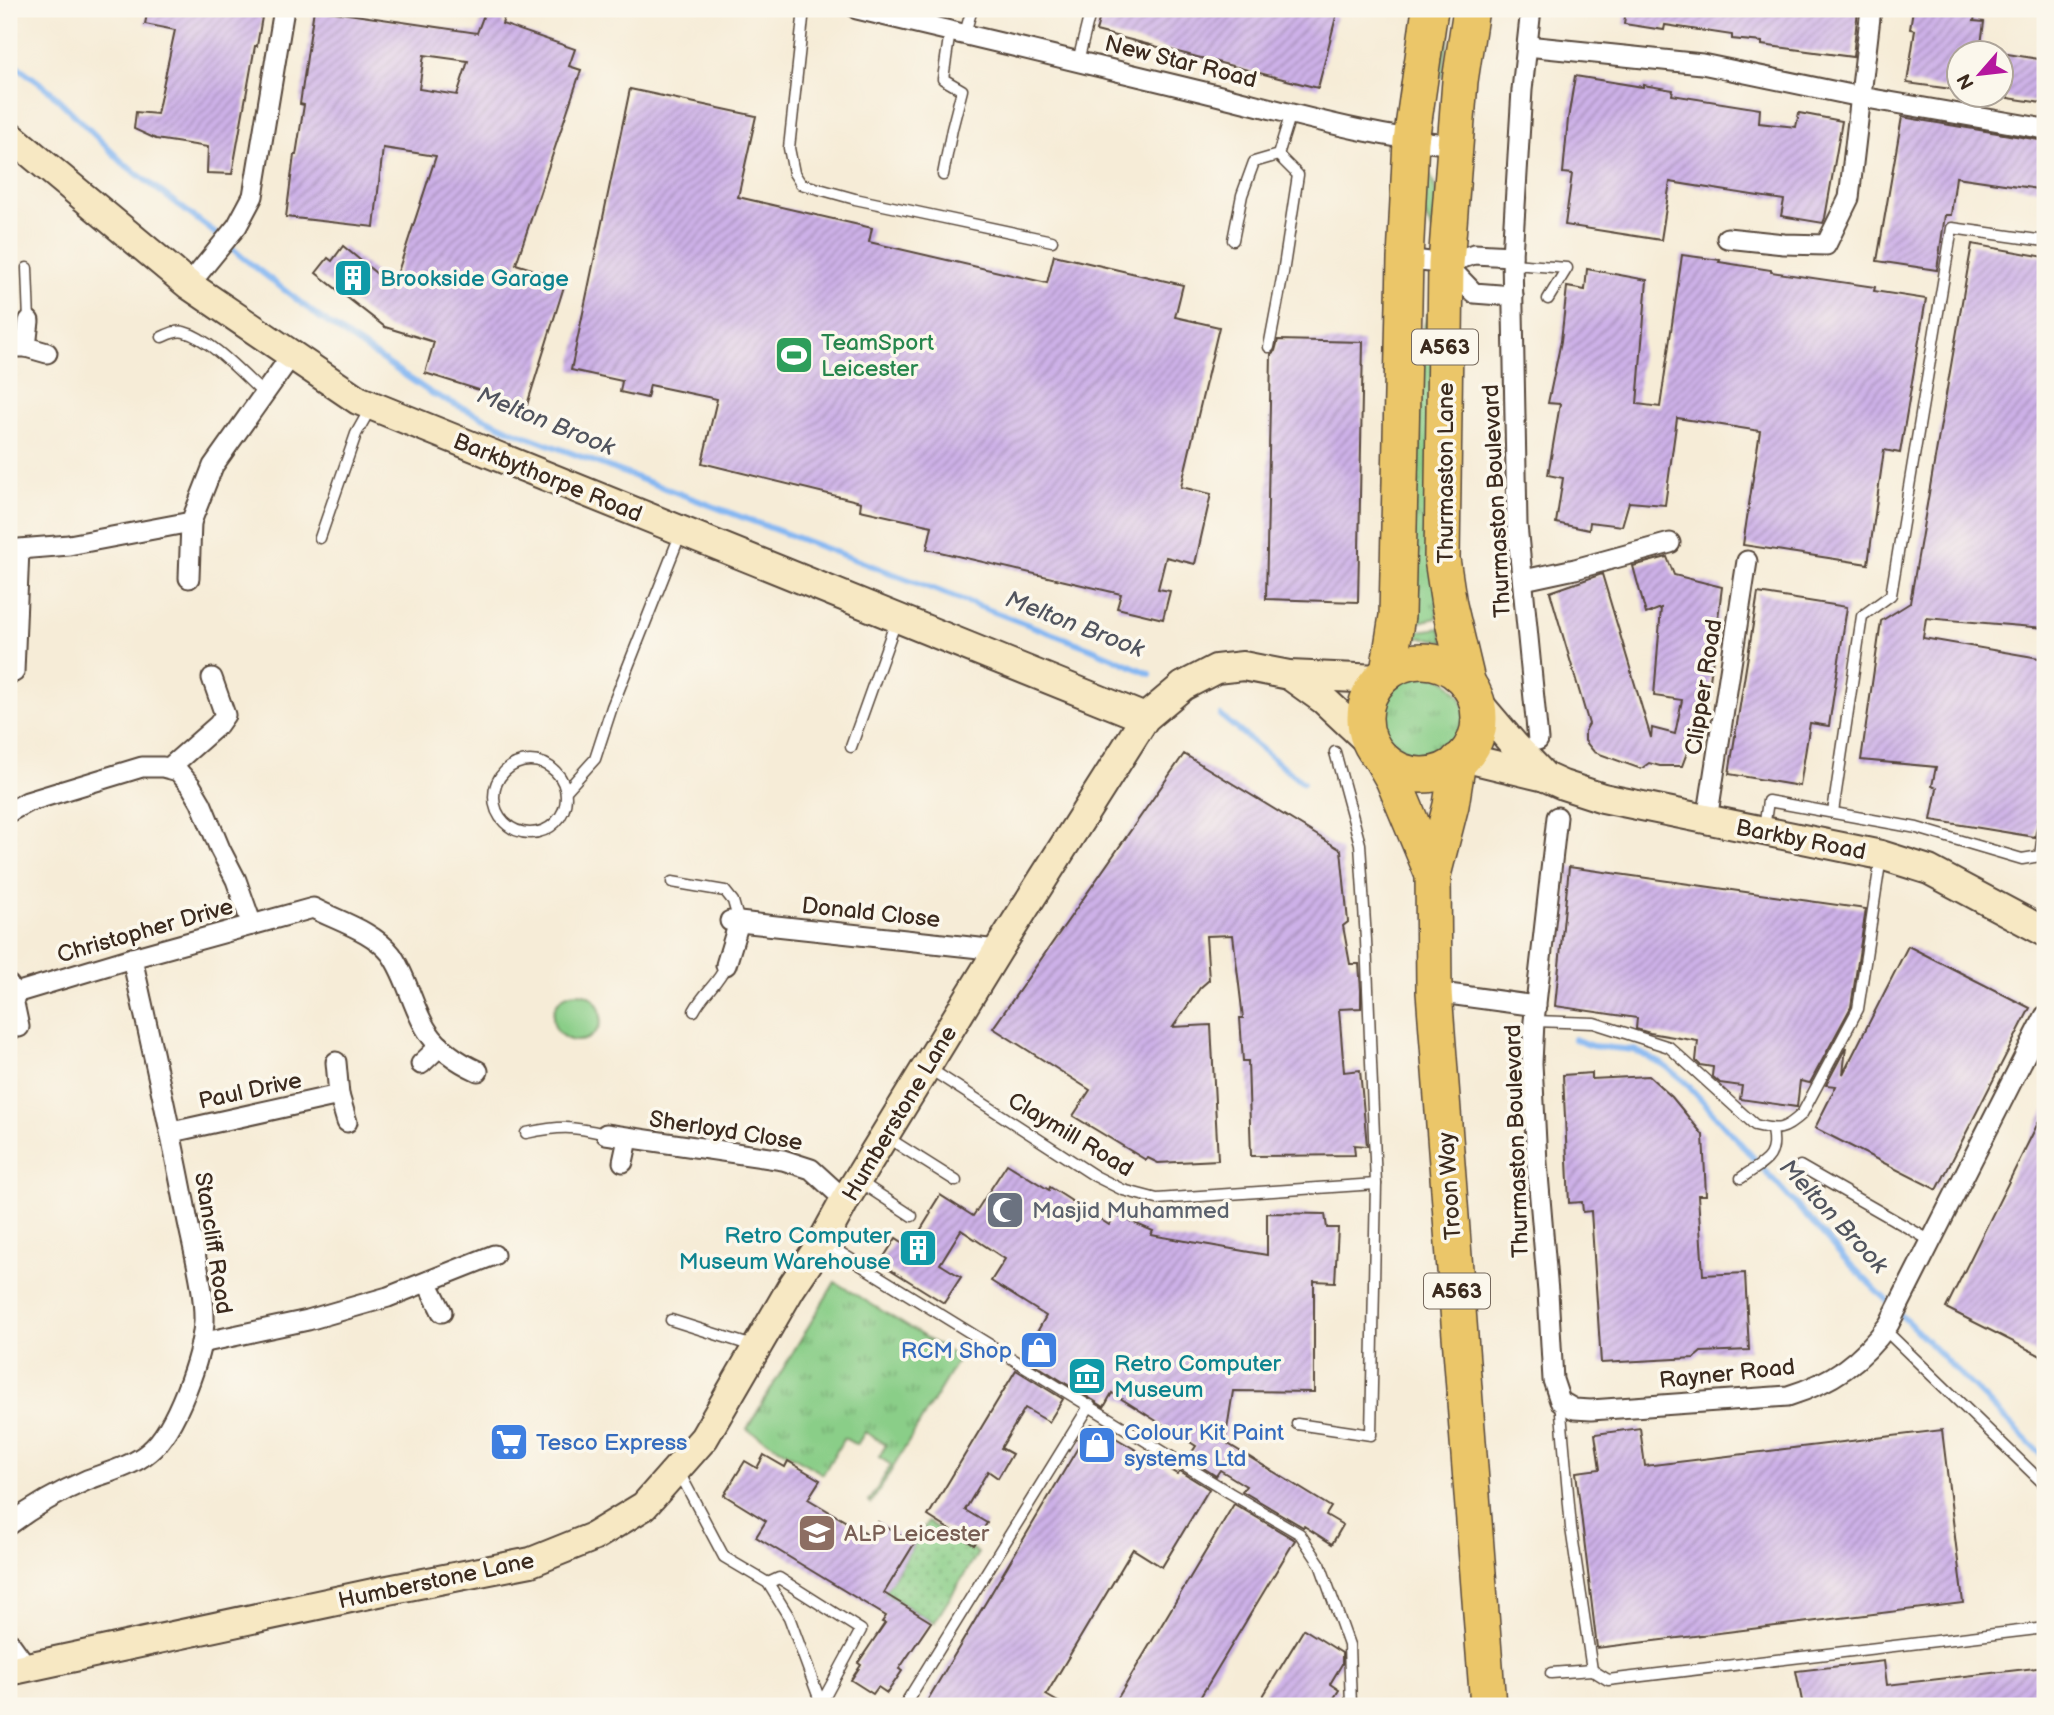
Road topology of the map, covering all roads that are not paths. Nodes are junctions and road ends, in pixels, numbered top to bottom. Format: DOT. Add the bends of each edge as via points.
graph roads {
  1 [pos="284,9"];
  2 [pos="804,9"];
  3 [pos="857,9"];
  4 [pos="972,9"];
  5 [pos="1091,9"];
  6 [pos="1430,9"];
  7 [pos="1471,9"];
  8 [pos="1531,9"];
  9 [pos="1871,9"];
  10 [pos="881,12"];
  11 [pos="958,32"];
  12 [pos="1527,46"];
  13 [pos="1078,61"];
  14 [pos="1861,97"];
  15 [pos="1291,113"];
  16 [pos="2045,128"];
  17 [pos="9,135"];
  18 [pos="1412,141"];
  19 [pos="1455,145"];
  20 [pos="1278,155"];
  21 [pos="943,175"];
  22 [pos="1727,238"];
  23 [pos="1233,240"];
  24 [pos="1052,241"];
  25 [pos="2045,241"];
  26 [pos="1405,259"];
  27 [pos="1512,260"];
  28 [pos="1446,264"];
  29 [pos="27,268"];
  30 [pos="189,285"];
  31 [pos="1513,296"];
  32 [pos="1548,299"];
  33 [pos="29,321"];
  34 [pos="162,337"];
  35 [pos="17,347"];
  36 [pos="1269,347"];
  37 [pos="47,353"];
  38 [pos="291,356"];
  39 [pos="264,394"];
  40 [pos="372,406"];
  41 [pos="191,522"];
  42 [pos="682,531"];
  43 [pos="320,538"];
  44 [pos="1670,543"];
  45 [pos="14,548"];
  46 [pos="1748,561"];
  47 [pos="189,578"];
  48 [pos="1524,580"];
  49 [pos="897,618"];
  50 [pos="14,672"];
  51 [pos="1289,675"];
  52 [pos="1384,675"];
  53 [pos="212,678"];
  54 [pos="1472,692"];
  55 [pos="1145,718"];
  56 [pos="1538,740"];
  57 [pos="851,747"];
  58 [pos="1376,751"];
  59 [pos="1335,752"];
  60 [pos="1460,759"];
  61 [pos="169,768"];
  62 [pos="1545,777"];
  63 [pos="566,791"];
  64 [pos="9,812"];
  65 [pos="1833,812"];
  66 [pos="1557,817"];
  67 [pos="1707,820"];
  68 [pos="2045,820"];
  69 [pos="1764,832"];
  70 [pos="1881,855"];
  71 [pos="1433,875"];
  72 [pos="671,882"];
  73 [pos="734,921"];
  74 [pos="252,925"];
  75 [pos="2045,932"];
  76 [pos="998,950"];
  77 [pos="132,958"];
  78 [pos="726,965"];
  79 [pos="10,990"];
  80 [pos="1434,992"];
  81 [pos="694,1011"];
  82 [pos="1535,1013"];
  83 [pos="2045,1016"];
  84 [pos="19,1027"];
  85 [pos="440,1046"];
  86 [pos="336,1062"];
  87 [pos="421,1064"];
  88 [pos="926,1066"];
  89 [pos="478,1071"];
  90 [pos="339,1095"];
  91 [pos="347,1122"];
  92 [pos="1772,1129"];
  93 [pos="172,1132"];
  94 [pos="526,1133"];
  95 [pos="606,1135"];
  96 [pos="884,1135"];
  97 [pos="628,1139"];
  98 [pos="623,1162"];
  99 [pos="1800,1166"];
  100 [pos="1741,1178"];
  101 [pos="956,1181"];
  102 [pos="1376,1184"];
  103 [pos="851,1190"];
  104 [pos="912,1216"];
  105 [pos="1931,1241"];
  106 [pos="822,1242"];
  107 [pos="494,1255"];
  108 [pos="427,1282"];
  109 [pos="442,1312"];
  110 [pos="671,1320"];
  111 [pos="1887,1327"];
  112 [pos="201,1343"];
  113 [pos="757,1347"];
  114 [pos="1560,1401"];
  115 [pos="1090,1405"];
  116 [pos="1297,1424"];
  117 [pos="677,1469"];
  118 [pos="2045,1485"];
  119 [pos="9,1525"];
  120 [pos="768,1583"];
  121 [pos="2045,1628"];
  122 [pos="9,1642"];
  123 [pos="18,1669"];
  124 [pos="1592,1670"];
  125 [pos="1551,1673"];
  126 [pos="822,1705"];
  127 [pos="904,1706"];
  128 [pos="1351,1706"];
  129 [pos="1488,1706"];
  1 -- 30 [label="street" via="253,196 237,226"];
  2 -- 24 [label="lane" via="789,148 801,184"];
  3 -- 10 [label="street, New Star Road"];
  4 -- 11 [label="lane"];
  5 -- 13 [label="lane"];
  6 -- 18 [label="highway, Thurmaston Lane / A563"];
  7 -- 19 [label="highway, Thurmaston Lane / A563"];
  8 -- 12 [label="street, Thurmaston Boulevard"];
  9 -- 14 [label="street"];
  10 -- 11 [label="street, New Star Road"];
  11 -- 13 [label="street, New Star Road"];
  11 -- 21 [label="lane" via="943,79 962,90"];
  12 -- 14 [label="street" via="1702,64"];
  12 -- 27 [label="street, Thurmaston Boulevard"];
  13 -- 15 [label="street, New Star Road"];
  14 -- 16 [label="street"];
  14 -- 22 [label="street" via="1849,198 1826,246"];
  15 -- 18 [label="street, New Star Road"];
  15 -- 20 [label="lane"];
  17 -- 30 [label="street, Barkbythorpe Road"];
  18 -- 19 [label="street, New Star Road"];
  18 -- 26 [label="highway, Thurmaston Lane / A563"];
  19 -- 28 [label="highway, Thurmaston Lane / A563"];
  20 -- 23 [label="lane" via="1254,162"];
  20 -- 36 [label="lane" via="1298,175"];
  25 -- 65 [label="lane" via="1952,228 1891,595 1862,616"];
  26 -- 28 [label="street"];
  26 -- 52 [label="highway, Thurmaston Lane / A563" via="1397,615"];
  27 -- 28 [label="street" via="1474,254"];
  27 -- 31 [label="street, Thurmaston Boulevard"];
  27 -- 32 [label="lane" via="1567,268"];
  28 -- 31 [label="street" via="1474,293"];
  28 -- 54 [label="highway, Thurmaston Lane / A563" via="1442,559"];
  29 -- 33 [label="lane"];
  30 -- 38 [label="street, Barkbythorpe Road"];
  31 -- 48 [label="street, Thurmaston Boulevard" via="1517,525"];
  33 -- 35 [label="street"];
  34 -- 39 [label="lane" via="183,331 199,339"];
  35 -- 37 [label="street"];
  38 -- 39 [label="street"];
  38 -- 40 [label="street, Barkbythorpe Road"];
  39 -- 41 [label="street" via="213,466"];
  40 -- 42 [label="street, Barkbythorpe Road"];
  40 -- 43 [label="lane" via="356,434"];
  41 -- 45 [label="street" via="69,545"];
  41 -- 47 [label="street"];
  42 -- 49 [label="street, Barkbythorpe Road"];
  42 -- 63 [label="lane" via="595,759"];
  44 -- 48 [label="street"];
  45 -- 50 [label="street"];
  46 -- 67 [label="street, Clipper Road"];
  48 -- 56 [label="street, Thurmaston Boulevard"];
  49 -- 55 [label="street, Barkbythorpe Road"];
  49 -- 57 [label="lane"];
  51 -- 52 [label="street, Humberstone Lane"];
  51 -- 55 [label="street, Humberstone Lane" via="1243,666 1216,669 1183,686"];
  51 -- 58 [label="street, Humberstone Lane" via="1324,700"];
  52 -- 54 [label="highway" via="1404,663 1439,663 1455,672"];
  52 -- 58 [label="highway" via="1370,693 1365,710"];
  53 -- 61 [label="street" via="225,715"];
  54 -- 60 [label="highway" via="1478,726"];
  54 -- 62 [label="street, Barkby Road"];
  55 -- 76 [label="street, Humberstone Lane"];
  58 -- 60 [label="highway" via="1395,768 1411,774 1444,770"];
  58 -- 71 [label="highway, Troon Way / A563" via="1394,779"];
  59 -- 102 [label="lane" via="1360,844"];
  60 -- 62 [label="street, Barkby Road"];
  60 -- 71 [label="highway, Troon Way / A563"];
  61 -- 64 [label="street" via="142,767 27,802"];
  61 -- 74 [label="street, Christopher Drive" via="178,771 201,803"];
  62 -- 67 [label="street, Barkby Road" via="1603,799"];
  63 -- 63 [label="lane" via="562,814 546,830 535,833 503,821 494,799 500,776 520,762 544,763 562,779"];
  65 -- 68 [label="lane" via="1917,828 2022,859 2040,856"];
  65 -- 69 [label="lane" via="1768,801"];
  66 -- 82 [label="street, Thurmaston Boulevard"];
  67 -- 69 [label="street, Barkby Road"];
  69 -- 70 [label="street, Barkby Road"];
  70 -- 75 [label="street, Barkby Road" via="1929,870"];
  70 -- 92 [label="lane" via="1857,1009 1802,1114 1789,1126"];
  71 -- 80 [label="highway, Troon Way / A563"];
  72 -- 73 [label="lane" via="725,891 733,901"];
  73 -- 76 [label="street, Donald Close"];
  73 -- 78 [label="street"];
  74 -- 77 [label="street, Christopher Drive"];
  74 -- 85 [label="street, Christopher Drive" via="313,908 373,939 395,961 428,1033"];
  76 -- 88 [label="street, Humberstone Lane"];
  77 -- 79 [label="street, Christopher Drive"];
  77 -- 93 [label="street, Stancliff Road"];
  78 -- 81 [label="lane"];
  79 -- 84 [label="street, Christopher Drive"];
  80 -- 82 [label="street"];
  80 -- 129 [label="highway, Troon Way / A563"];
  82 -- 92 [label="lane" via="1594,1023 1669,1047 1755,1125"];
  82 -- 114 [label="street, Thurmaston Boulevard" via="1536,1163 1553,1380"];
  83 -- 105 [label="street, Rayner Road"];
  85 -- 87 [label="street"];
  85 -- 89 [label="street, Christopher Drive"];
  86 -- 90 [label="street"];
  88 -- 96 [label="street, Humberstone Lane"];
  88 -- 102 [label="lane, Claymill Road" via="1094,1175 1123,1190 1157,1199"];
  90 -- 91 [label="street"];
  90 -- 93 [label="street, Paul Drive"];
  92 -- 100 [label="lane" via="1775,1145 1770,1156"];
  93 -- 112 [label="street, Stancliff Road" via="199,1281 204,1320"];
  94 -- 95 [label="lane" via="574,1127"];
  95 -- 97 [label="street, Sherloyd Close"];
  96 -- 101 [label="lane"];
  96 -- 103 [label="street, Humberstone Lane"];
  97 -- 98 [label="street, Sherloyd Close"];
  97 -- 103 [label="street, Sherloyd Close" via="782,1160"];
  99 -- 105 [label="lane"];
  102 -- 116 [label="lane" via="1371,1435"];
  103 -- 104 [label="lane"];
  103 -- 106 [label="street, Humberstone Lane"];
  105 -- 111 [label="street, Rayner Road"];
  106 -- 113 [label="street, Humberstone Lane"];
  106 -- 115 [label="lane"];
  107 -- 108 [label="street"];
  108 -- 109 [label="street"];
  108 -- 112 [label="street" via="307,1320"];
  110 -- 113 [label="lane"];
  111 -- 114 [label="street, Rayner Road" via="1853,1365 1832,1379 1788,1396 1591,1410 1574,1409"];
  111 -- 118 [label="lane"];
  112 -- 119 [label="street, Stancliff Road" via="184,1396 150,1452 58,1493"];
  113 -- 117 [label="street, Humberstone Lane" via="704,1438"];
  114 -- 124 [label="lane" via="1571,1528"];
  115 -- 127 [label="lane"];
  115 -- 128 [label="lane" via="1300,1534 1320,1564 1349,1645"];
  117 -- 120 [label="lane" via="724,1557"];
  117 -- 123 [label="street, Humberstone Lane" via="644,1506 593,1536 531,1562"];
  120 -- 126 [label="lane" via="789,1617"];
  120 -- 126 [label="lane" via="779,1578 861,1630"];
  121 -- 124 [label="lane" via="1608,1681"];
  122 -- 123 [label="street"];
  124 -- 125 [label="lane"];
}
